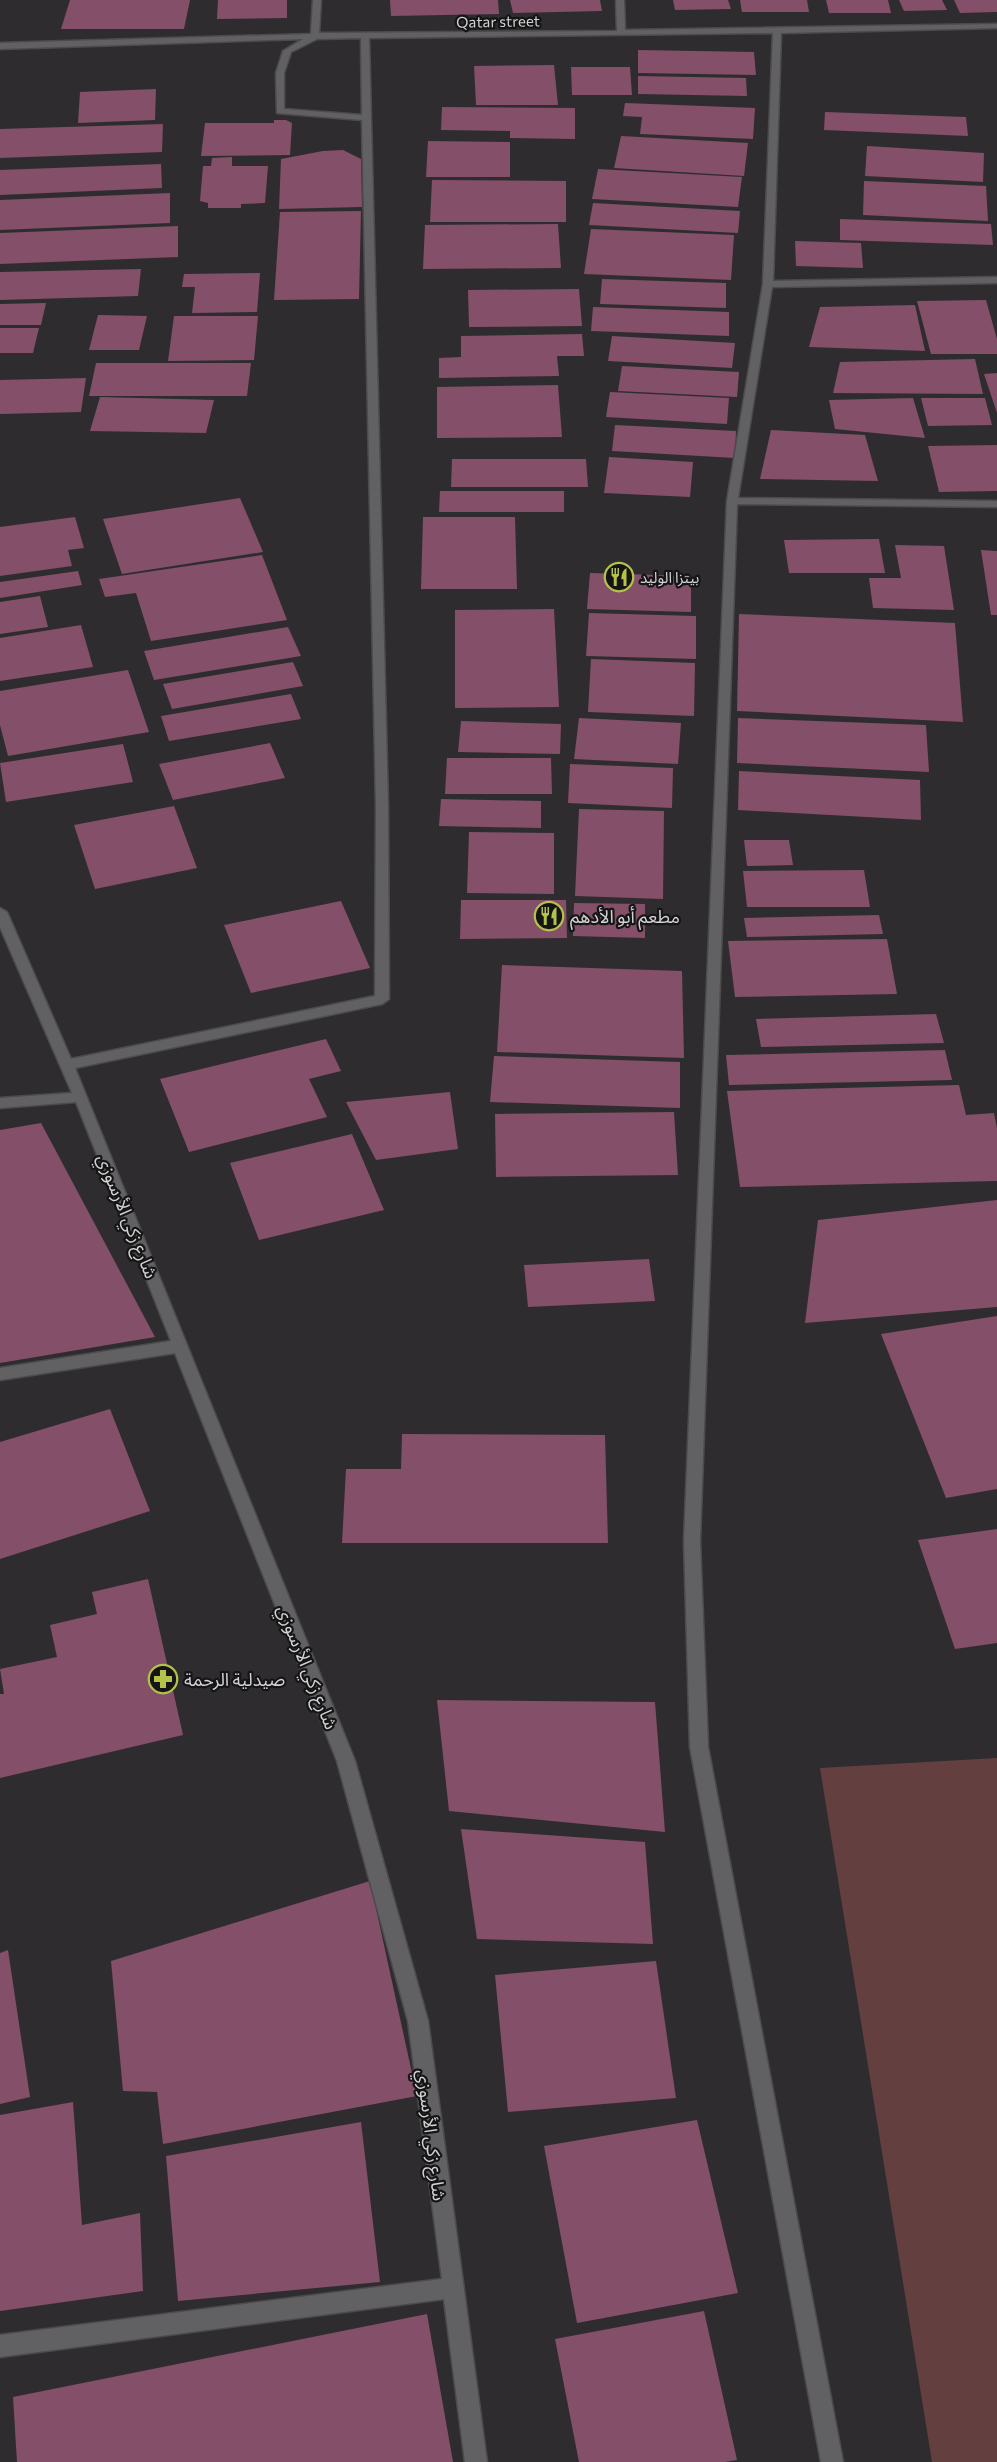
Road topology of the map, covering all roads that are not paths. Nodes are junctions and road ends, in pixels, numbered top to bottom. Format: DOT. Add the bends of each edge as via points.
graph roads {
  1 [pos="317,0"];
  2 [pos="620,0"];
  3 [pos="997,26"];
  4 [pos="777,30"];
  5 [pos="621,33"];
  6 [pos="315,36"];
  7 [pos="365,36"];
  8 [pos="0,46"];
  9 [pos="366,118"];
  10 [pos="997,280"];
  11 [pos="768,284"];
  12 [pos="732,501"];
  13 [pos="997,504"];
  14 [pos="0,912"];
  15 [pos="66,1065"];
  16 [pos="81,1096"];
  17 [pos="0,1103"];
  18 [pos="179,1346"];
  19 [pos="0,1374"];
  20 [pos="451,2288"];
  21 [pos="0,2346"];
  22 [pos="476,2462"];
  23 [pos="832,2462"];
  1 -- 6 [label="street"];
  2 -- 5 [label="street"];
  3 -- 4 [label="street, Qatar street"];
  4 -- 5 [label="street, Qatar street"];
  4 -- 11 [label="street"];
  5 -- 7 [label="street, Qatar street"];
  6 -- 7 [label="street, Qatar street"];
  6 -- 8 [label="street, Qatar street"];
  6 -- 9 [label="street" via="287,51 280,73 280,111"];
  7 -- 9 [label="street"];
  9 -- 15 [label="street" via="382,806 382,999"];
  10 -- 11 [label="street"];
  11 -- 12 [label="street"];
  12 -- 13 [label="street"];
  12 -- 23 [label="street" via="692,1541 699,1747"];
  14 -- 15 [label="street, شارع زكي الأرسوزي"];
  15 -- 16 [label="street, شارع زكي الأرسوزي"];
  16 -- 17 [label="street"];
  16 -- 18 [label="street, شارع زكي الأرسوزي"];
  18 -- 19 [label="street"];
  18 -- 20 [label="street, شارع زكي الأرسوزي" via="346,1761 418,2020"];
  20 -- 21 [label="street"];
  20 -- 22 [label="street, شارع زكي الأرسوزي"];
}
